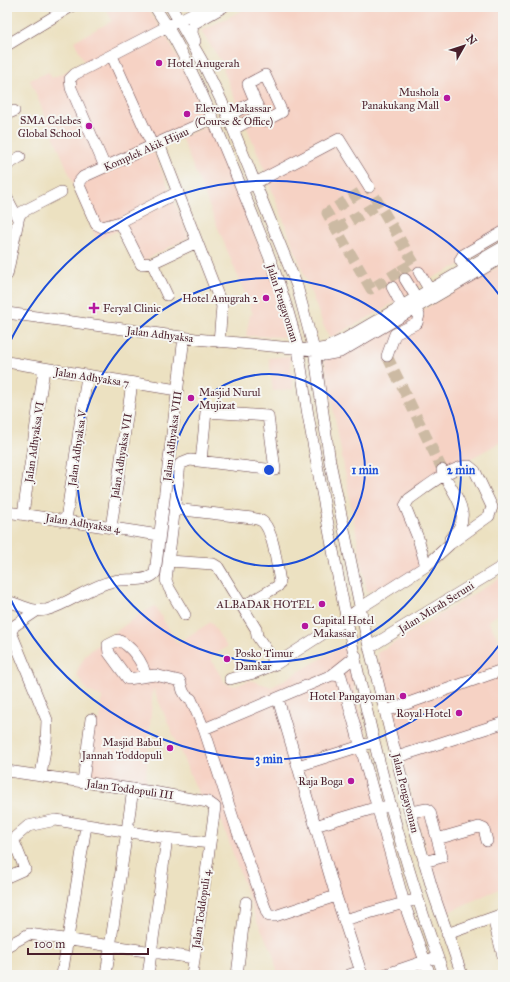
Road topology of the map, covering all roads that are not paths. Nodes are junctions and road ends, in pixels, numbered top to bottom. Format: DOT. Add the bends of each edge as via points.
graph roads {
  1 [pos="70,7"];
  2 [pos="155,7"];
  3 [pos="171,7"];
  4 [pos="205,7"];
  5 [pos="223,7"];
  6 [pos="179,20"];
  7 [pos="168,26"];
  8 [pos="7,45"];
  9 [pos="112,56"];
  10 [pos="202,61"];
  11 [pos="255,101"];
  12 [pos="228,116"];
  13 [pos="213,118"];
  14 [pos="263,118"];
  15 [pos="234,129"];
  16 [pos="156,145"];
  17 [pos="20,158"];
  18 [pos="7,165"];
  19 [pos="105,167"];
  20 [pos="257,184"];
  21 [pos="369,187"];
  22 [pos="242,190"];
  23 [pos="61,192"];
  24 [pos="178,192"];
  25 [pos="7,198"];
  26 [pos="18,219"];
  27 [pos="120,222"];
  28 [pos="11,231"];
  29 [pos="501,237"];
  30 [pos="197,242"];
  31 [pos="503,247"];
  32 [pos="503,257"];
  33 [pos="152,263"];
  34 [pos="419,272"];
  35 [pos="467,273"];
  36 [pos="7,276"];
  37 [pos="405,279"];
  38 [pos="392,287"];
  39 [pos="430,289"];
  40 [pos="167,295"];
  41 [pos="416,297"];
  42 [pos="402,306"];
  43 [pos="414,309"];
  44 [pos="7,313"];
  45 [pos="184,337"];
  46 [pos="219,342"];
  47 [pos="298,349"];
  48 [pos="314,350"];
  49 [pos="387,356"];
  50 [pos="7,362"];
  51 [pos="44,369"];
  52 [pos="87,376"];
  53 [pos="132,383"];
  54 [pos="177,390"];
  55 [pos="201,461"];
  56 [pos="444,472"];
  57 [pos="175,509"];
  58 [pos="7,512"];
  59 [pos="23,514"];
  60 [pos="66,520"];
  61 [pos="111,528"];
  62 [pos="159,535"];
  63 [pos="169,561"];
  64 [pos="426,566"];
  65 [pos="503,566"];
  66 [pos="7,601"];
  67 [pos="242,607"];
  68 [pos="360,608"];
  69 [pos="38,610"];
  70 [pos="185,614"];
  71 [pos="346,619"];
  72 [pos="365,630"];
  73 [pos="350,634"];
  74 [pos="370,647"];
  75 [pos="356,656"];
  76 [pos="278,662"];
  77 [pos="502,670"];
  78 [pos="332,675"];
  79 [pos="146,676"];
  80 [pos="230,679"];
  81 [pos="278,699"];
  82 [pos="386,711"];
  83 [pos="91,719"];
  84 [pos="503,723"];
  85 [pos="204,730"];
  86 [pos="375,742"];
  87 [pos="362,745"];
  88 [pos="397,757"];
  89 [pos="298,766"];
  90 [pos="7,771"];
  91 [pos="41,776"];
  92 [pos="83,782"];
  93 [pos="133,789"];
  94 [pos="384,807"];
  95 [pos="410,812"];
  96 [pos="86,826"];
  97 [pos="315,826"];
  98 [pos="126,832"];
  99 [pos="167,838"];
  100 [pos="437,839"];
  101 [pos="487,841"];
  102 [pos="210,843"];
  103 [pos="424,862"];
  104 [pos="7,877"];
  105 [pos="336,896"];
  106 [pos="417,900"];
  107 [pos="246,902"];
  108 [pos="404,903"];
  109 [pos="498,916"];
  110 [pos="344,920"];
  111 [pos="447,934"];
  112 [pos="67,938"];
  113 [pos="7,946"];
  114 [pos="110,946"];
  115 [pos="151,952"];
  116 [pos="503,956"];
  117 [pos="194,958"];
  118 [pos="438,958"];
  119 [pos="424,961"];
  120 [pos="362,973"];
  121 [pos="62,975"];
  122 [pos="106,975"];
  123 [pos="148,975"];
  124 [pos="192,975"];
  125 [pos="237,975"];
  126 [pos="349,975"];
  127 [pos="384,975"];
  128 [pos="430,975"];
  129 [pos="444,975"];
  130 [pos="462,975"];
  1 -- 8 [label="street"];
  2 -- 7 [label="street, Jalan Pengayoman"];
  3 -- 6 [label="street, Jalan Pengayoman"];
  4 -- 6 [label="street"];
  5 -- 10 [label="street" via="193,24 192,33"];
  6 -- 7 [label="street"];
  6 -- 10 [label="street, Jalan Pengayoman"];
  7 -- 9 [label="street"];
  7 -- 13 [label="street, Jalan Pengayoman"];
  9 -- 16 [label="street"];
  9 -- 19 [label="street" via="70,79 71,88"];
  10 -- 12 [label="street, Jalan Pengayoman"];
  11 -- 12 [label="street"];
  11 -- 14 [label="street"];
  11 -- 14 [label="street" via="248,84 265,76 282,112"];
  12 -- 15 [label="street, Jalan Pengayoman"];
  13 -- 16 [label="street, Komplek Akik Hijau"];
  13 -- 22 [label="street, Jalan Pengayoman"];
  14 -- 15 [label="street"];
  15 -- 20 [label="street, Jalan Pengayoman"];
  16 -- 19 [label="street, Komplek Akik Hijau"];
  16 -- 24 [label="street"];
  17 -- 18 [label="street"];
  19 -- 27 [label="street, Komplek Akik Hijau" via="79,180 78,186 96,224 102,227"];
  20 -- 21 [label="street" via="339,139"];
  20 -- 22 [label="street"];
  20 -- 48 [label="street, Jalan Pengayoman" via="297,286"];
  22 -- 47 [label="street, Jalan Pengayoman" via="286,305"];
  23 -- 26 [label="street" via="22,212"];
  24 -- 27 [label="street"];
  24 -- 30 [label="street"];
  25 -- 26 [label="street"];
  26 -- 28 [label="street"];
  27 -- 33 [label="street" via="139,262"];
  28 -- 36 [label="street"];
  29 -- 35 [label="street" via="463,255 460,260"];
  30 -- 33 [label="street"];
  30 -- 46 [label="street" via="222,306"];
  31 -- 35 [label="street, Jalan Adhyaksa"];
  32 -- 35 [label="street, Jalan Adhyaksa"];
  33 -- 40 [label="street"];
  34 -- 39 [label="street"];
  35 -- 39 [label="street, Jalan Adhyaksa"];
  35 -- 43 [label="street, Jalan Adhyaksa"];
  37 -- 41 [label="street"];
  38 -- 42 [label="street"];
  39 -- 41 [label="street, Jalan Adhyaksa"];
  41 -- 42 [label="street, Jalan Adhyaksa"];
  42 -- 48 [label="street, Jalan Adhyaksa" via="334,344"];
  43 -- 48 [label="street, Jalan Adhyaksa" via="340,352 324,355"];
  43 -- 49 [label="street" via="419,315 417,323 395,334"];
  44 -- 45 [label="street, Jalan Adhyaksa"];
  45 -- 46 [label="street, Jalan Adhyaksa"];
  45 -- 54 [label="street, Jalan Adhyaksa VIII"];
  46 -- 47 [label="street, Jalan Adhyaksa"];
  47 -- 48 [label="street, Jalan Adhyaksa"];
  47 -- 71 [label="street, Jalan Pengayoman"];
  48 -- 68 [label="street, Jalan Pengayoman" via="330,462"];
  50 -- 51 [label="street, Jalan Adhyaksa 7"];
  51 -- 52 [label="street, Jalan Adhyaksa 7"];
  51 -- 59 [label="street, Jalan Adhyaksa VI"];
  52 -- 53 [label="street, Jalan Adhyaksa 7"];
  52 -- 60 [label="street, Jalan Adhyaksa V"];
  53 -- 54 [label="street, Jalan Adhyaksa 7"];
  53 -- 61 [label="street, Jalan Adhyaksa VII"];
  54 -- 62 [label="street, Jalan Adhyaksa VIII"];
  55 -- 55 [label="street" via="275,470 268,416 206,412"];
  55 -- 57 [label="street" via="186,460 180,464"];
  56 -- 64 [label="street" via="464,515 462,526 433,554"];
  56 -- 64 [label="street" via="409,499 406,506"];
  56 -- 64 [label="street" via="469,466 475,471 492,507 489,516 450,544"];
  57 -- 63 [label="street"];
  57 -- 67 [label="street" via="252,518 264,523 273,548 280,582 278,586"];
  58 -- 59 [label="street, Jalan Adhyaksa 4"];
  59 -- 60 [label="street, Jalan Adhyaksa 4"];
  60 -- 61 [label="street, Jalan Adhyaksa 4"];
  61 -- 62 [label="street, Jalan Adhyaksa 4"];
  62 -- 69 [label="street" via="156,571 152,577 109,582 46,610"];
  63 -- 67 [label="street" via="213,564 218,567"];
  63 -- 70 [label="street" via="166,583"];
  64 -- 68 [label="street"];
  65 -- 74 [label="street, Jalan Mirah Seruni"];
  66 -- 69 [label="street"];
  67 -- 76 [label="street" via="257,630 257,636"];
  68 -- 71 [label="street"];
  68 -- 72 [label="street, Jalan Pengayoman"];
  69 -- 91 [label="street" via="14,626 11,632 47,720"];
  71 -- 73 [label="street, Jalan Pengayoman"];
  71 -- 76 [label="street"];
  72 -- 73 [label="street"];
  72 -- 74 [label="street, Jalan Pengayoman"];
  73 -- 75 [label="street, Jalan Pengayoman"];
  74 -- 82 [label="street, Jalan Pengayoman"];
  75 -- 78 [label="street"];
  75 -- 86 [label="street, Jalan Pengayoman"];
  76 -- 80 [label="street" via="254,673"];
  77 -- 82 [label="street"];
  78 -- 81 [label="street"];
  78 -- 87 [label="street" via="341,676 344,681"];
  79 -- 85 [label="street" via="155,675 180,681"];
  81 -- 85 [label="street"];
  81 -- 89 [label="street"];
  82 -- 88 [label="street, Jalan Pengayoman"];
  83 -- 92 [label="street"];
  84 -- 88 [label="street"];
  85 -- 105 [label="street" via="269,916"];
  86 -- 87 [label="street"];
  86 -- 94 [label="street, Jalan Pengayoman"];
  87 -- 89 [label="street"];
  87 -- 94 [label="street"];
  88 -- 95 [label="street, Jalan Pengayoman"];
  89 -- 97 [label="street"];
  90 -- 91 [label="street, Jalan Toddopuli III"];
  91 -- 92 [label="street, Jalan Toddopuli III"];
  92 -- 93 [label="street, Jalan Toddopuli III"];
  93 -- 98 [label="street"];
  93 -- 102 [label="street, Jalan Toddopuli III" via="213,805 215,807"];
  94 -- 97 [label="street"];
  94 -- 106 [label="street, Jalan Pengayoman"];
  94 -- 108 [label="street"];
  95 -- 100 [label="street" via="428,809"];
  95 -- 103 [label="street, Jalan Pengayoman"];
  96 -- 98 [label="street"];
  96 -- 104 [label="street" via="56,820 28,826 13,839 25,869"];
  96 -- 112 [label="street"];
  97 -- 105 [label="street"];
  98 -- 99 [label="street"];
  98 -- 114 [label="street"];
  99 -- 102 [label="street"];
  99 -- 115 [label="street"];
  100 -- 101 [label="street" via="479,827 484,830"];
  100 -- 103 [label="street" via="442,857"];
  102 -- 117 [label="street, Jalan Toddopuli 4"];
  103 -- 111 [label="street, Jalan Pengayoman"];
  105 -- 110 [label="street"];
  106 -- 108 [label="street"];
  106 -- 118 [label="street, Jalan Pengayoman"];
  107 -- 125 [label="street"];
  108 -- 110 [label="street"];
  108 -- 119 [label="street"];
  109 -- 111 [label="street"];
  109 -- 116 [label="street"];
  110 -- 120 [label="street"];
  111 -- 130 [label="street, Jalan Pengayoman"];
  112 -- 113 [label="street" via="29,934"];
  112 -- 114 [label="street"];
  112 -- 121 [label="street"];
  114 -- 115 [label="street"];
  114 -- 122 [label="street"];
  115 -- 117 [label="street"];
  115 -- 123 [label="street"];
  117 -- 124 [label="street, Jalan Toddopuli 4"];
  118 -- 119 [label="street"];
  118 -- 129 [label="street, Jalan Pengayoman"];
  119 -- 127 [label="street"];
  119 -- 128 [label="street"];
  120 -- 126 [label="street"];
}
